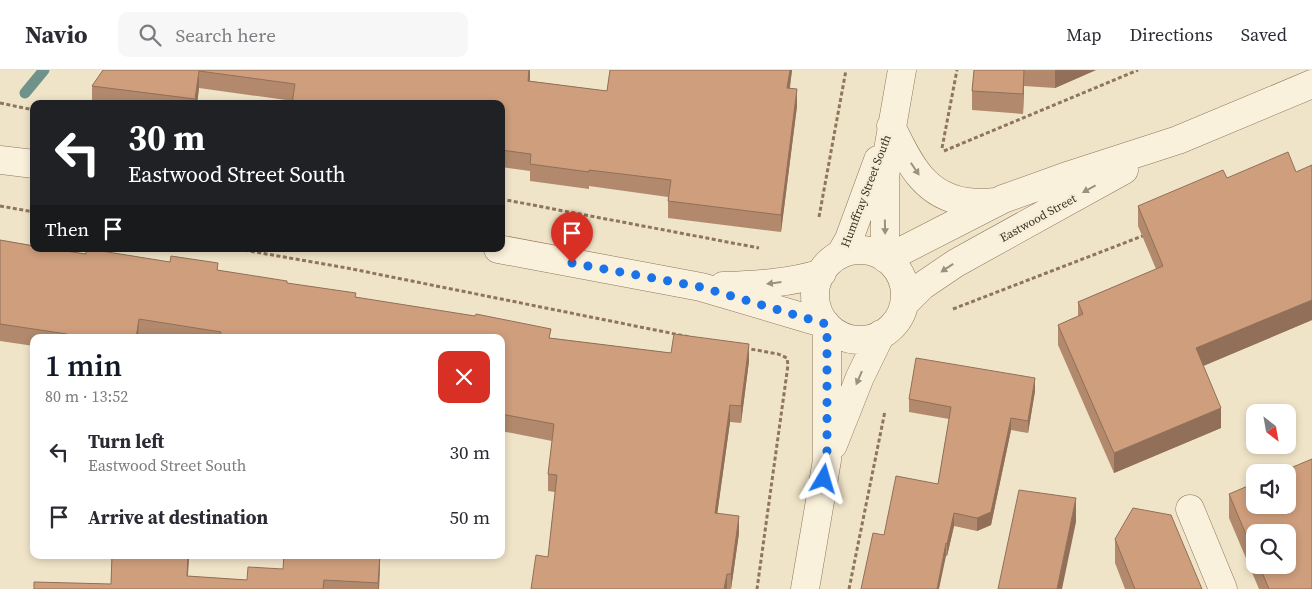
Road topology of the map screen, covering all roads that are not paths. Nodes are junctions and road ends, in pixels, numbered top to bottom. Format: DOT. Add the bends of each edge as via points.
graph roads {
  1 [pos="902,70"];
  2 [pos="1312,84"];
  3 [pos="891,126"];
  4 [pos="1178,140"];
  5 [pos="0,160"];
  6 [pos="30,164"];
  7 [pos="1003,199"];
  8 [pos="505,250"];
  9 [pos="886,258"];
  10 [pos="831,264"];
  11 [pos="701,287"];
  12 [pos="904,304"];
  13 [pos="826,325"];
  14 [pos="881,334"];
  15 [pos="827,460"];
  16 [pos="1190,509"];
  17 [pos="805,589"];
  18 [pos="1223,589"];
  1 -- 3 [label="street, Humffray Street South"];
  2 -- 4 [label="street, Eastwood Street"];
  3 -- 7 [label="street, one-way" via="917,172 936,192 969,202 992,203"];
  3 -- 9 [label="street, Humffray Street South, one-way" via="885,180"];
  3 -- 10 [label="street, Humffray Street South" via="852,233 844,251"];
  4 -- 7 [label="street, Eastwood Street"];
  4 -- 12 [label="street, Eastwood Street, one-way" via="956,263 922,286"];
  5 -- 6 [label="street"];
  7 -- 9 [label="street, Eastwood Street"];
  8 -- 11 [label="street"];
  9 -- 10 [label="street" via="866,251 846,252"];
  9 -- 12 [label="street" via="902,278"];
  10 -- 11 [label="street, one-way" via="797,280"];
  10 -- 13 [label="street" via="816,287 820,316"];
  11 -- 13 [label="street"];
  12 -- 14 [label="street" via="891,328"];
  13 -- 14 [label="street" via="848,338 867,339"];
  13 -- 15 [label="street"];
  14 -- 15 [label="street, one-way"];
  15 -- 17 [label="street"];
  16 -- 18 [label="street"];
}
